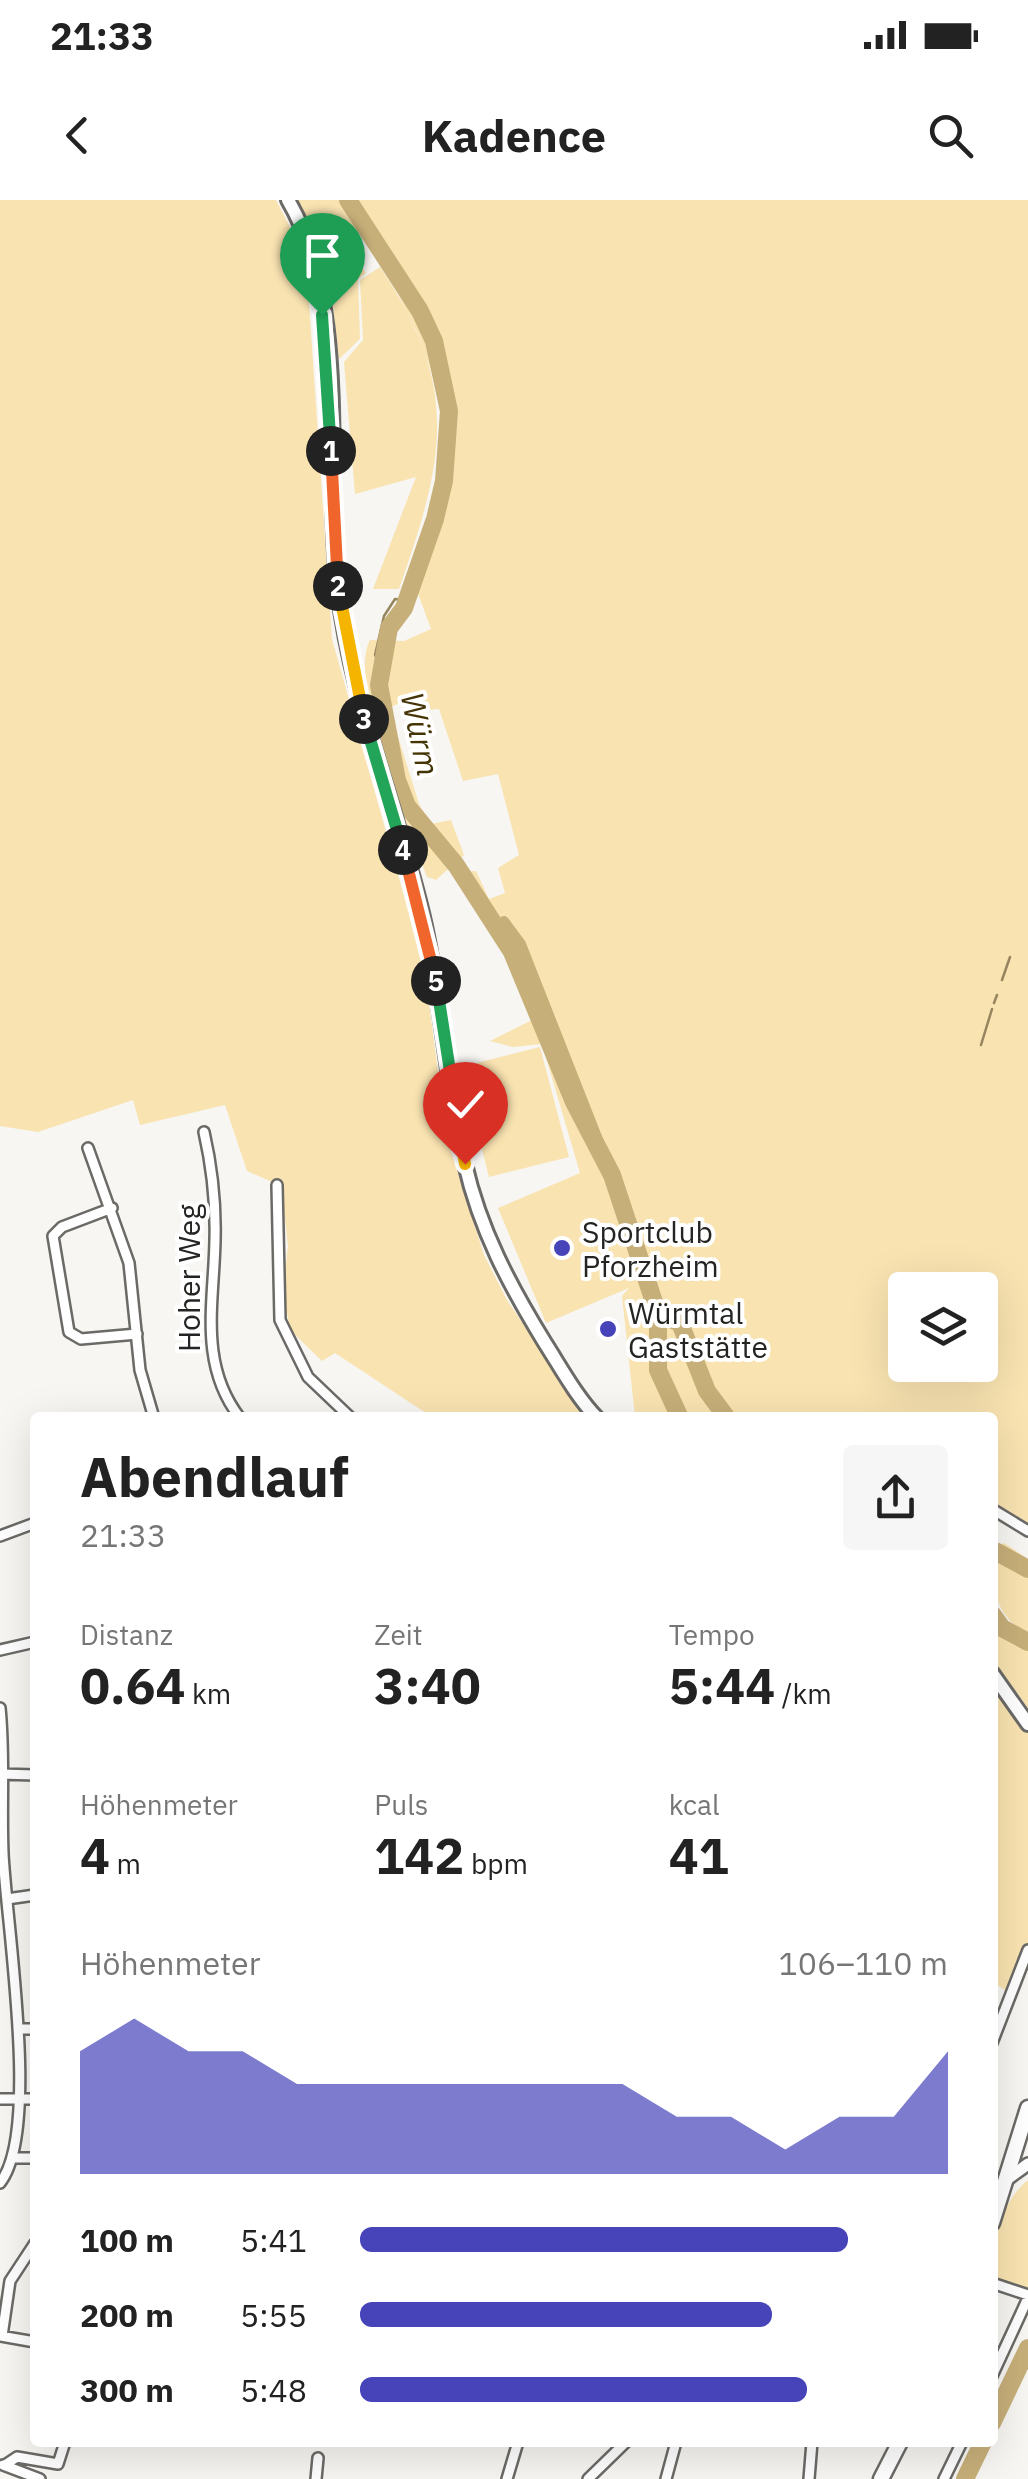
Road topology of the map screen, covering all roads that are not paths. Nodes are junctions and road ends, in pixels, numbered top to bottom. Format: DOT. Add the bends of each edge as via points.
graph roads {
  1 [pos="288,200"];
  2 [pos="204,1132"];
  3 [pos="88,1148"];
  4 [pos="277,1186"];
  5 [pos="112,1208"];
  6 [pos="137,1334"];
  7 [pos="152,1412"];
  8 [pos="235,1412"];
  9 [pos="345,1412"];
  10 [pos="592,1412"];
  11 [pos="998,1513"];
  12 [pos="30,1525"];
  13 [pos="1028,1531"];
  14 [pos="0,1536"];
  15 [pos="30,1643"];
  16 [pos="0,1650"];
  17 [pos="998,1680"];
  18 [pos="0,1708"];
  19 [pos="1027,1720"];
  20 [pos="1,1723"];
  21 [pos="0,1774"];
  22 [pos="30,1775"];
  23 [pos="2,1853"];
  24 [pos="30,1896"];
  25 [pos="7,1899"];
  26 [pos="1028,1950"];
  27 [pos="998,2028"];
  28 [pos="19,2029"];
  29 [pos="30,2030"];
  30 [pos="0,2099"];
  31 [pos="18,2099"];
  32 [pos="30,2099"];
  33 [pos="1028,2108"];
  34 [pos="15,2158"];
  35 [pos="30,2158"];
  36 [pos="1028,2164"];
  37 [pos="1006,2180"];
  38 [pos="0,2183"];
  39 [pos="998,2205"];
  40 [pos="30,2251"];
  41 [pos="998,2285"];
  42 [pos="1028,2296"];
  43 [pos="1,2336"];
  44 [pos="30,2341"];
  45 [pos="998,2363"];
  46 [pos="63,2447"];
  47 [pos="517,2447"];
  48 [pos="621,2447"];
  49 [pos="675,2447"];
  50 [pos="814,2447"];
  51 [pos="897,2447"];
  52 [pos="960,2447"];
  53 [pos="318,2458"];
  54 [pos="2,2465"];
  55 [pos="40,2479"];
  56 [pos="316,2479"];
  57 [pos="507,2479"];
  58 [pos="588,2479"];
  59 [pos="666,2479"];
  60 [pos="809,2479"];
  61 [pos="881,2479"];
  62 [pos="944,2479"];
  1 -- 10 [label="main road" via="309,246 322,315 337,584 352,679 422,915 465,1164 510,1286"];
  2 -- 8 [label="street, Hoher Weg" via="215,1237 212,1361"];
  3 -- 5 [label="street"];
  4 -- 9 [label="street" via="280,1320 308,1377"];
  5 -- 6 [label="street"];
  5 -- 6 [label="street" via="54,1236 68,1332 76,1338"];
  6 -- 7 [label="street"];
  11 -- 13 [label="street"];
  12 -- 14 [label="street"];
  15 -- 16 [label="street"];
  17 -- 19 [label="main road"];
  18 -- 20 [label="street"];
  20 -- 21 [label="street"];
  21 -- 22 [label="street"];
  21 -- 23 [label="street"];
  23 -- 25 [label="street"];
  24 -- 25 [label="street"];
  25 -- 28 [label="street"];
  26 -- 27 [label="street"];
  28 -- 29 [label="street"];
  28 -- 31 [label="street"];
  30 -- 31 [label="street"];
  31 -- 32 [label="street"];
  31 -- 34 [label="street"];
  33 -- 37 [label="main road"];
  34 -- 35 [label="street"];
  34 -- 38 [label="street"];
  36 -- 37 [label="street"];
  37 -- 39 [label="main road"];
  40 -- 43 [label="street" via="10,2281"];
  41 -- 42 [label="street"];
  42 -- 45 [label="street"];
  43 -- 44 [label="street"];
  46 -- 54 [label="street" via="58,2464 17,2457"];
  47 -- 57 [label="street"];
  48 -- 58 [label="street"];
  49 -- 59 [label="street"];
  50 -- 60 [label="street"];
  51 -- 61 [label="main road"];
  52 -- 62 [label="street"];
  53 -- 56 [label="street"];
  54 -- 55 [label="street"];
}
